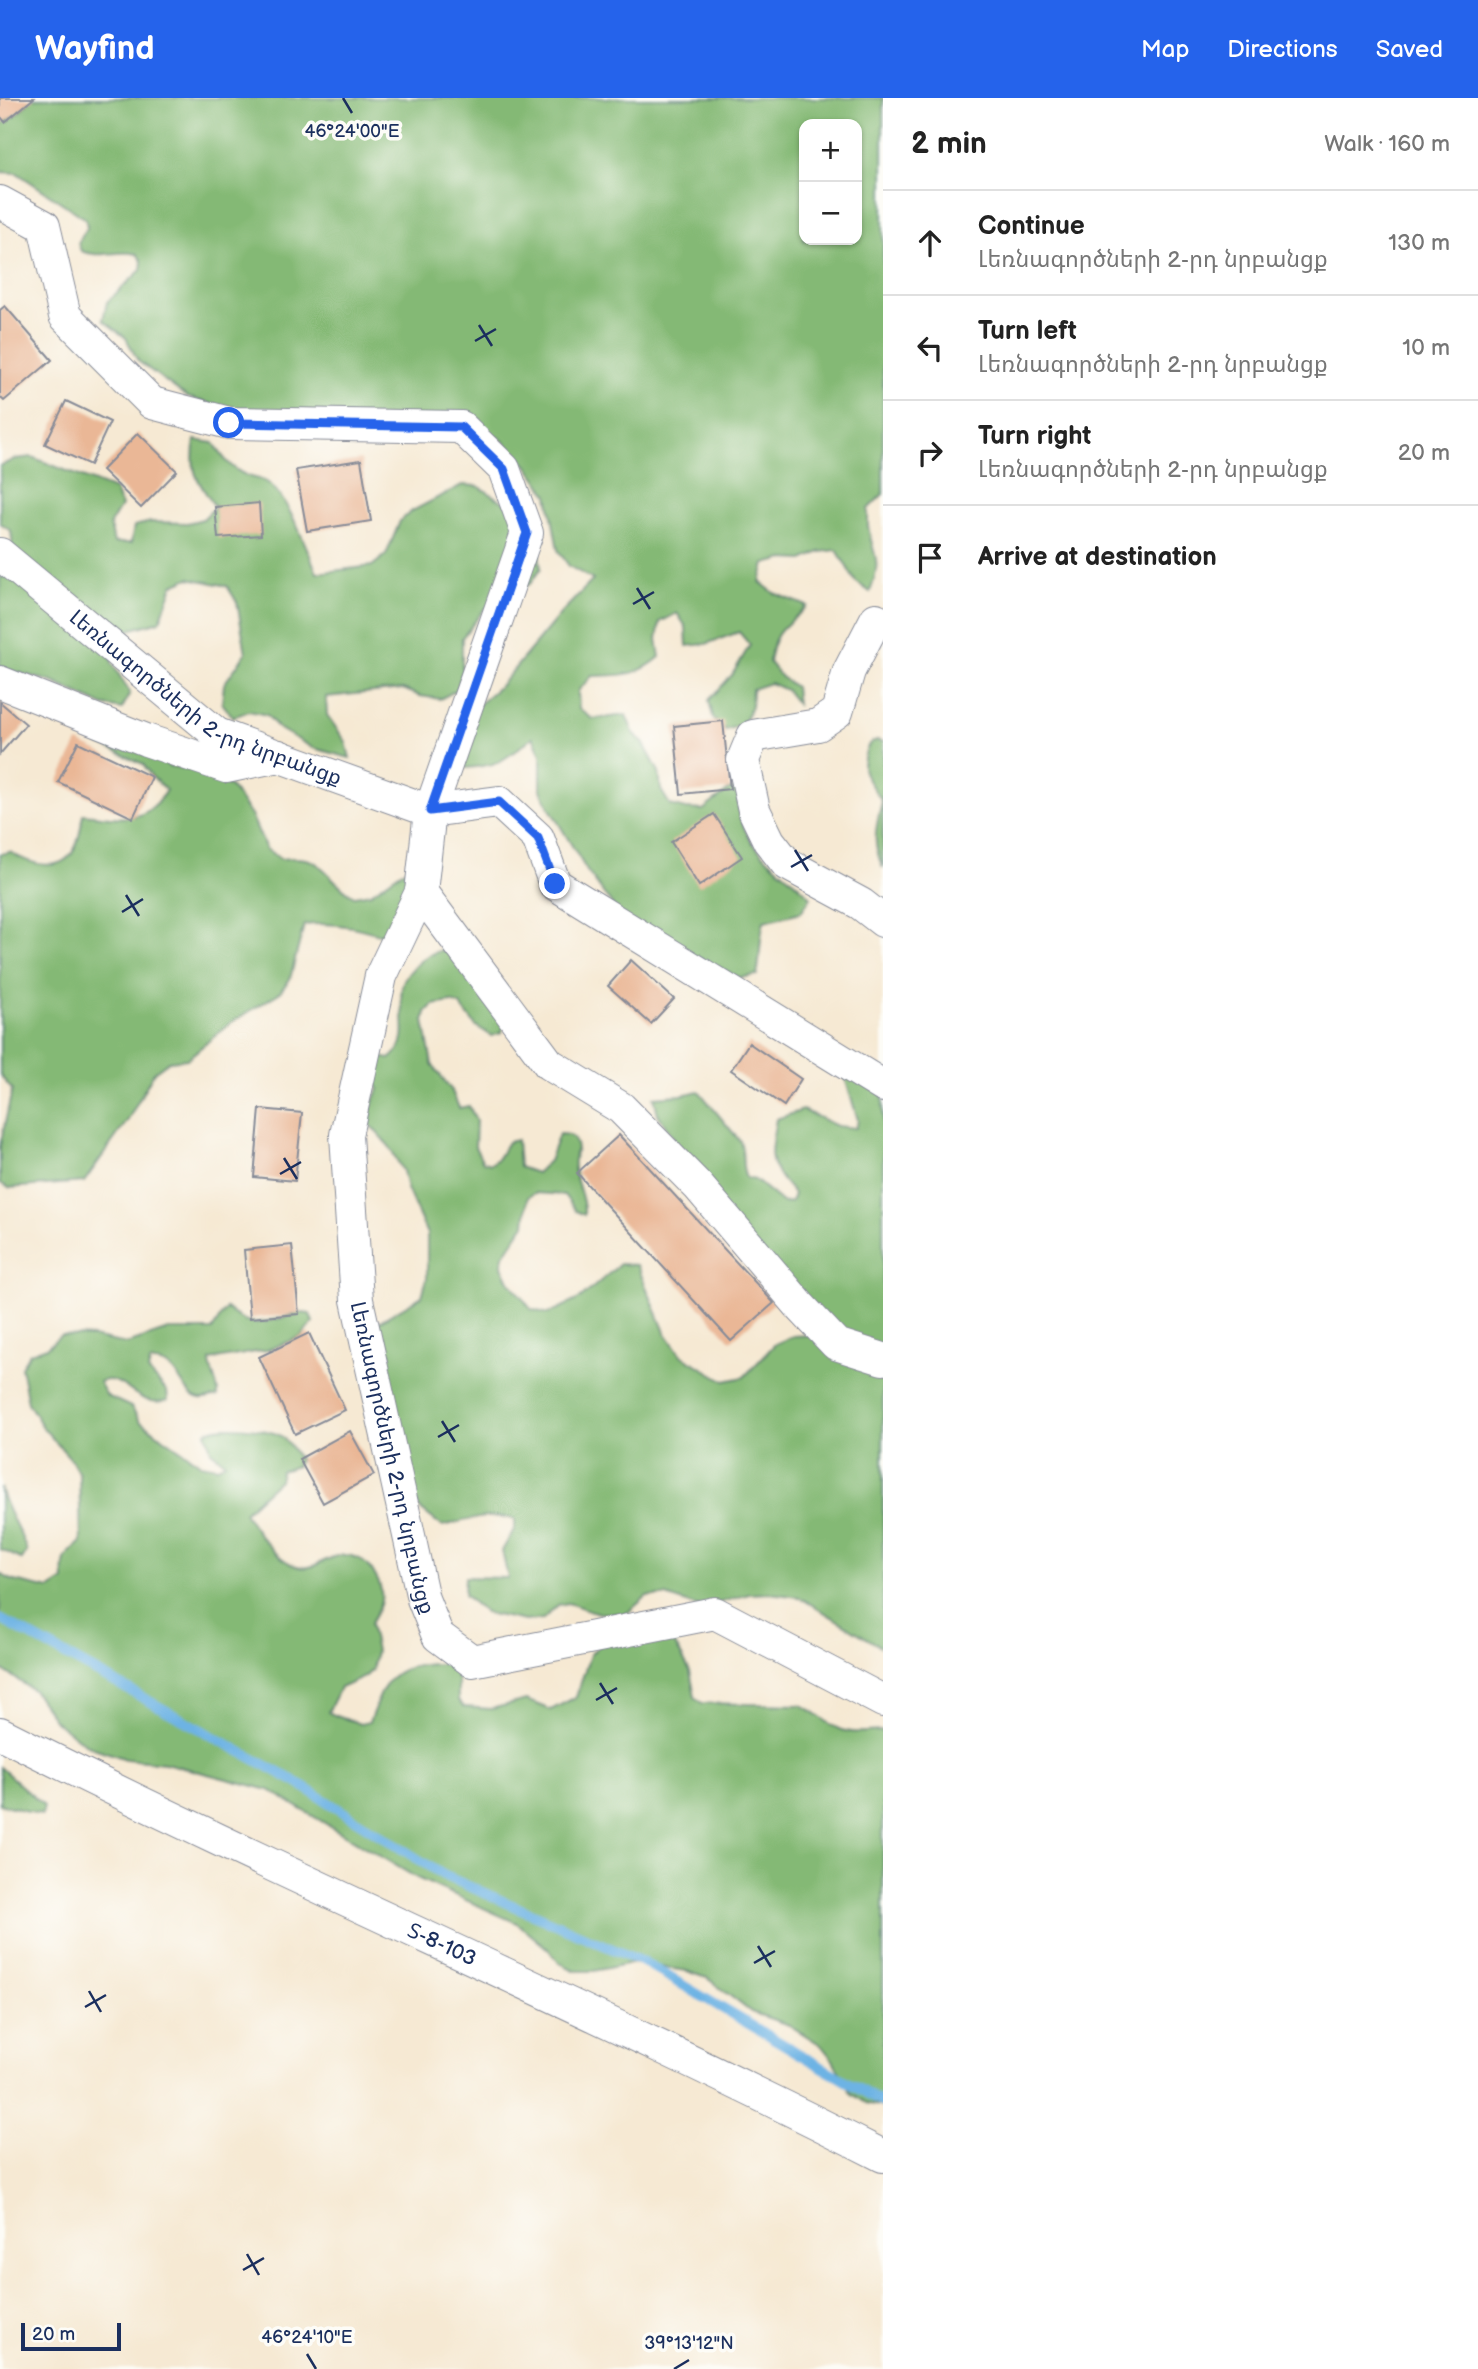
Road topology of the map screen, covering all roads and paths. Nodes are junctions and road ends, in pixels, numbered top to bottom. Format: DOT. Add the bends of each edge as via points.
graph roads {
  1 [pos="0,202"];
  2 [pos="0,554"];
  3 [pos="876,619"];
  4 [pos="0,682"];
  5 [pos="279,756"];
  6 [pos="430,811"];
  7 [pos="421,892"];
  8 [pos="883,921"];
  9 [pos="883,1086"];
  10 [pos="883,1359"];
  11 [pos="883,1701"];
  12 [pos="0,1732"];
  13 [pos="883,2156"];
  1 -- 6 [label="street, Լեռնագործների 2-րդ նրբանցք" via="44,226 65,316 152,403 229,423 461,427 504,469 527,533"];
  2 -- 5 [label="street, Լեռնագործների 2-րդ նրբանցք" via="217,733"];
  3 -- 8 [label="street" via="849,671 837,712 818,725 753,736 743,760 754,810 787,864"];
  4 -- 5 [label="street" via="226,767"];
  5 -- 6 [label="street, Լեռնագործների 2-րդ նրբանցք"];
  6 -- 7 [label="street, Լեռնագործների 2-րդ նրբանցք"];
  6 -- 9 [label="street, Լեռնագործների 2-րդ նրբանցք" via="499,802 538,838 555,884"];
  7 -- 10 [label="street" via="549,1064 621,1108 698,1185 836,1344"];
  7 -- 11 [label="street, Լեռնագործների 2-րդ նրբանցք" via="381,976 346,1135 357,1300 423,1599 438,1636 472,1661 715,1613"];
  12 -- 13 [label="street, Տ-8-103 / Տ-8-103" via="127,1797 765,2096"];
}
